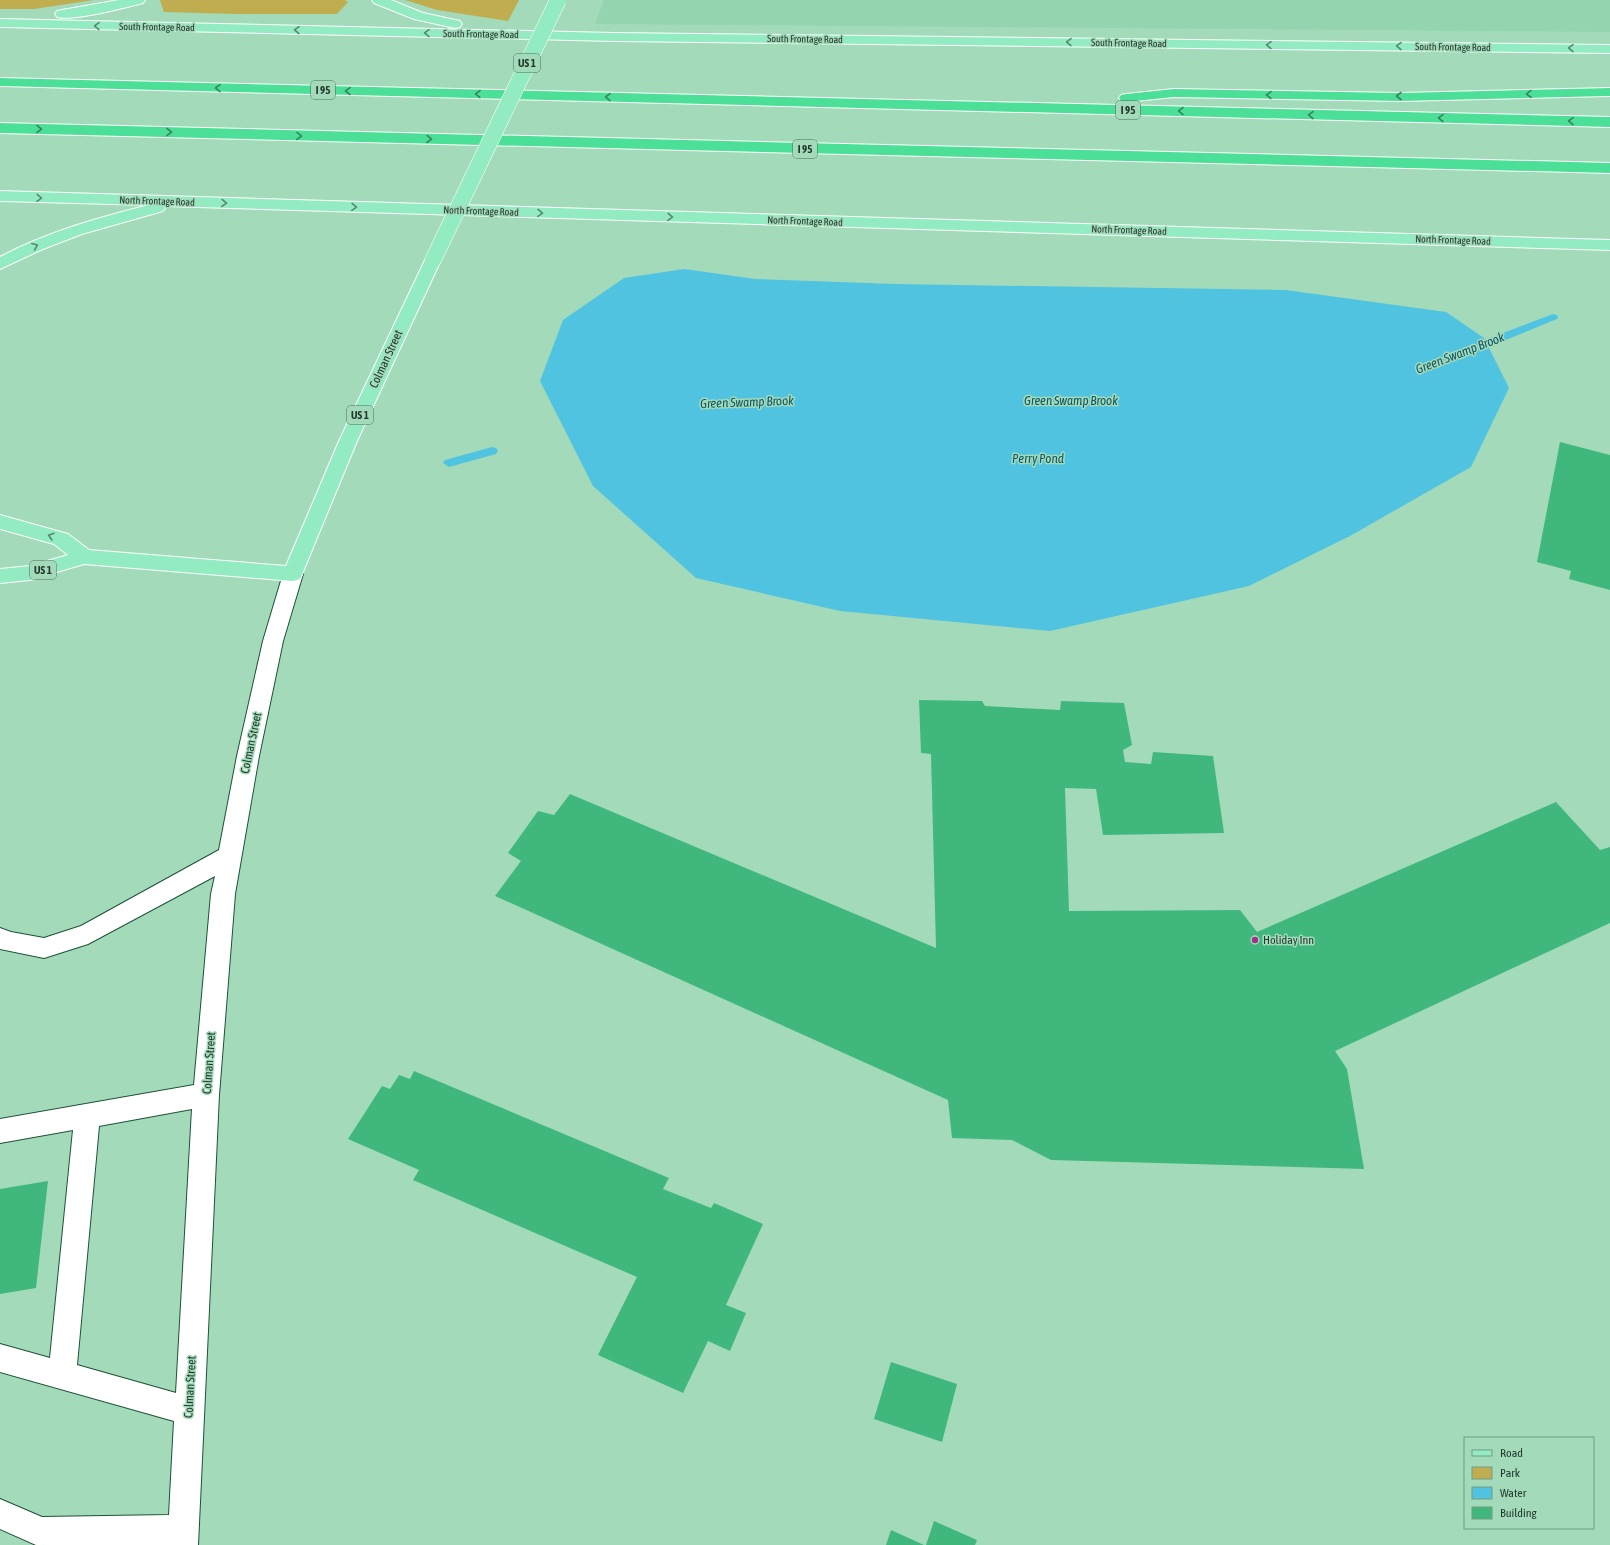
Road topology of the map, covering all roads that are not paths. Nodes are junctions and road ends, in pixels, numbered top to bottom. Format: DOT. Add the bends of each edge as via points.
graph roads {
  1 [pos="138,0"];
  2 [pos="378,0"];
  3 [pos="558,0"];
  4 [pos="0,18"];
  5 [pos="0,23"];
  6 [pos="690,38"];
  7 [pos="1610,49"];
  8 [pos="0,82"];
  9 [pos="1610,92"];
  10 [pos="1040,108"];
  11 [pos="1610,122"];
  12 [pos="0,128"];
  13 [pos="1610,168"];
  14 [pos="0,196"];
  15 [pos="185,202"];
  16 [pos="1610,245"];
  17 [pos="0,264"];
  18 [pos="0,522"];
  19 [pos="84,557"];
  20 [pos="293,574"];
  21 [pos="0,576"];
  22 [pos="228,857"];
  23 [pos="0,938"];
  24 [pos="206,1095"];
  25 [pos="87,1116"];
  26 [pos="0,1131"];
  27 [pos="0,1358"];
  28 [pos="62,1375"];
  29 [pos="189,1411"];
  30 [pos="0,1514"];
  31 [pos="183,1537"];
  1 -- 4 [label="main road" via="84,11"];
  2 -- 6 [label="main road" via="419,16 462,25"];
  3 -- 20 [label="main road, Colman Street / US 1, bridge" via="348,440"];
  6 -- 5 [label="main road, South Frontage Road, one-way"];
  7 -- 6 [label="main road, South Frontage Road, one-way"];
  10 -- 8 [label="highway, I 95, one-way"];
  9 -- 10 [label="highway, one-way" via="1400,97 1174,93"];
  11 -- 10 [label="highway, I 95, one-way"];
  12 -- 13 [label="highway, I 95, one-way"];
  14 -- 15 [label="main road, North Frontage Road, one-way"];
  15 -- 16 [label="main road, North Frontage Road, one-way"];
  17 -- 15 [label="main road, one-way" via="69,233"];
  19 -- 18 [label="main road, one-way" via="61,539"];
  19 -- 20 [label="main road, US 1"];
  19 -- 21 [label="main road, US 1" via="30,573"];
  20 -- 22 [label="street, Colman Street" via="273,641"];
  22 -- 23 [label="street" via="88,934 44,948"];
  22 -- 24 [label="street, Colman Street" via="219,926"];
  24 -- 25 [label="street"];
  24 -- 29 [label="street, Colman Street"];
  25 -- 26 [label="street"];
  25 -- 28 [label="street"];
  27 -- 28 [label="street"];
  28 -- 29 [label="street"];
  29 -- 31 [label="street, Colman Street"];
  30 -- 31 [label="street" via="41,1532"];
}
